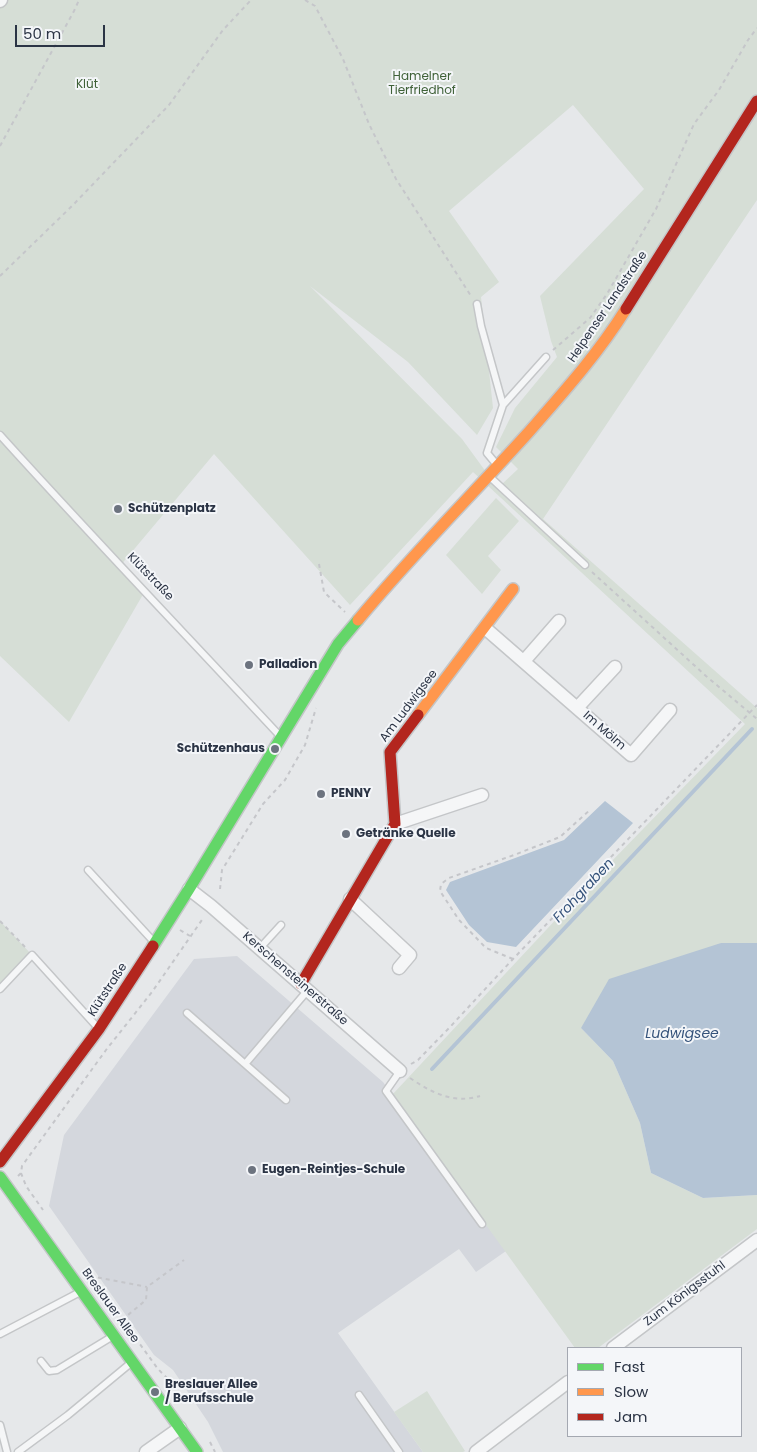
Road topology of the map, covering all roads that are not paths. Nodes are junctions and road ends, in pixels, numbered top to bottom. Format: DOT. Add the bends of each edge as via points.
graph roads {
  1 [pos="757,101"];
  2 [pos="477,304"];
  3 [pos="546,357"];
  4 [pos="503,404"];
  5 [pos="0,435"];
  6 [pos="498,466"];
  7 [pos="489,476"];
  8 [pos="458,509"];
  9 [pos="585,565"];
  10 [pos="513,589"];
  11 [pos="559,620"];
  12 [pos="485,628"];
  13 [pos="524,661"];
  14 [pos="615,667"];
  15 [pos="577,708"];
  16 [pos="670,710"];
  17 [pos="282,737"];
  18 [pos="482,795"];
  19 [pos="395,824"];
  20 [pos="88,870"];
  21 [pos="189,889"];
  22 [pos="350,899"];
  23 [pos="281,925"];
  24 [pos="155,942"];
  25 [pos="260,948"];
  26 [pos="399,968"];
  27 [pos="304,987"];
  28 [pos="0,989"];
  29 [pos="187,1013"];
  30 [pos="99,1029"];
  31 [pos="245,1064"];
  32 [pos="400,1071"];
  33 [pos="286,1100"];
  34 [pos="0,1162"];
  35 [pos="0,1177"];
  36 [pos="482,1224"];
  37 [pos="757,1240"];
  38 [pos="83,1291"];
  39 [pos="0,1334"];
  40 [pos="114,1335"];
  41 [pos="614,1347"];
  42 [pos="41,1361"];
  43 [pos="133,1361"];
  44 [pos="567,1383"];
  45 [pos="359,1395"];
  46 [pos="0,1425"];
  47 [pos="180,1428"];
  48 [pos="7,1452"];
  49 [pos="18,1452"];
  50 [pos="146,1452"];
  51 [pos="197,1452"];
  52 [pos="399,1452"];
  53 [pos="476,1452"];
  1 -- 6 [label="main road, Helpenser Landstraße" via="619,320 574,381"];
  2 -- 4 [label="lane" via="480,326"];
  3 -- 4 [label="lane"];
  4 -- 6 [label="lane" via="487,453"];
  5 -- 17 [label="lane, Klütstraße" via="117,564"];
  6 -- 7 [label="main road, Helpenser Landstraße"];
  7 -- 8 [label="main road, Helpenser Landstraße"];
  7 -- 9 [label="lane"];
  8 -- 17 [label="main road, Klütstraße" via="338,644"];
  10 -- 12 [label="main road, Am Ludwigsee"];
  11 -- 13 [label="street"];
  12 -- 13 [label="street, Im Mölm"];
  12 -- 19 [label="main road, Am Ludwigsee" via="390,752"];
  13 -- 15 [label="street, Im Mölm"];
  14 -- 15 [label="street, Im Mölm"];
  15 -- 16 [label="street, Im Mölm" via="632,755"];
  17 -- 21 [label="main road, Klütstraße"];
  18 -- 19 [label="street"];
  19 -- 22 [label="main road"];
  20 -- 24 [label="lane"];
  21 -- 24 [label="main road, Klütstraße"];
  21 -- 25 [label="street, Kerschensteinerstraße"];
  22 -- 26 [label="street" via="410,955"];
  22 -- 27 [label="main road"];
  23 -- 25 [label="lane"];
  24 -- 30 [label="main road, Klütstraße"];
  25 -- 27 [label="street, Kerschensteinerstraße"];
  27 -- 31 [label="lane"];
  27 -- 32 [label="street, Kerschensteinerstraße"];
  28 -- 30 [label="lane, Klütstraße" via="32,955"];
  29 -- 31 [label="lane"];
  30 -- 34 [label="main road, Klütstraße"];
  31 -- 33 [label="lane"];
  32 -- 36 [label="lane" via="386,1090"];
  35 -- 38 [label="main road, Breslauer Allee"];
  37 -- 41 [label="street, Zum Königsstuhl"];
  38 -- 39 [label="lane"];
  38 -- 40 [label="main road, Breslauer Allee"];
  40 -- 42 [label="lane" via="57,1370 49,1371"];
  40 -- 43 [label="main road, Breslauer Allee"];
  43 -- 47 [label="main road, Breslauer Allee"];
  43 -- 49 [label="lane"];
  44 -- 53 [label="street"];
  45 -- 52 [label="lane"];
  46 -- 48 [label="lane"];
  47 -- 50 [label="street"];
  47 -- 51 [label="main road, Breslauer Allee"];
}
